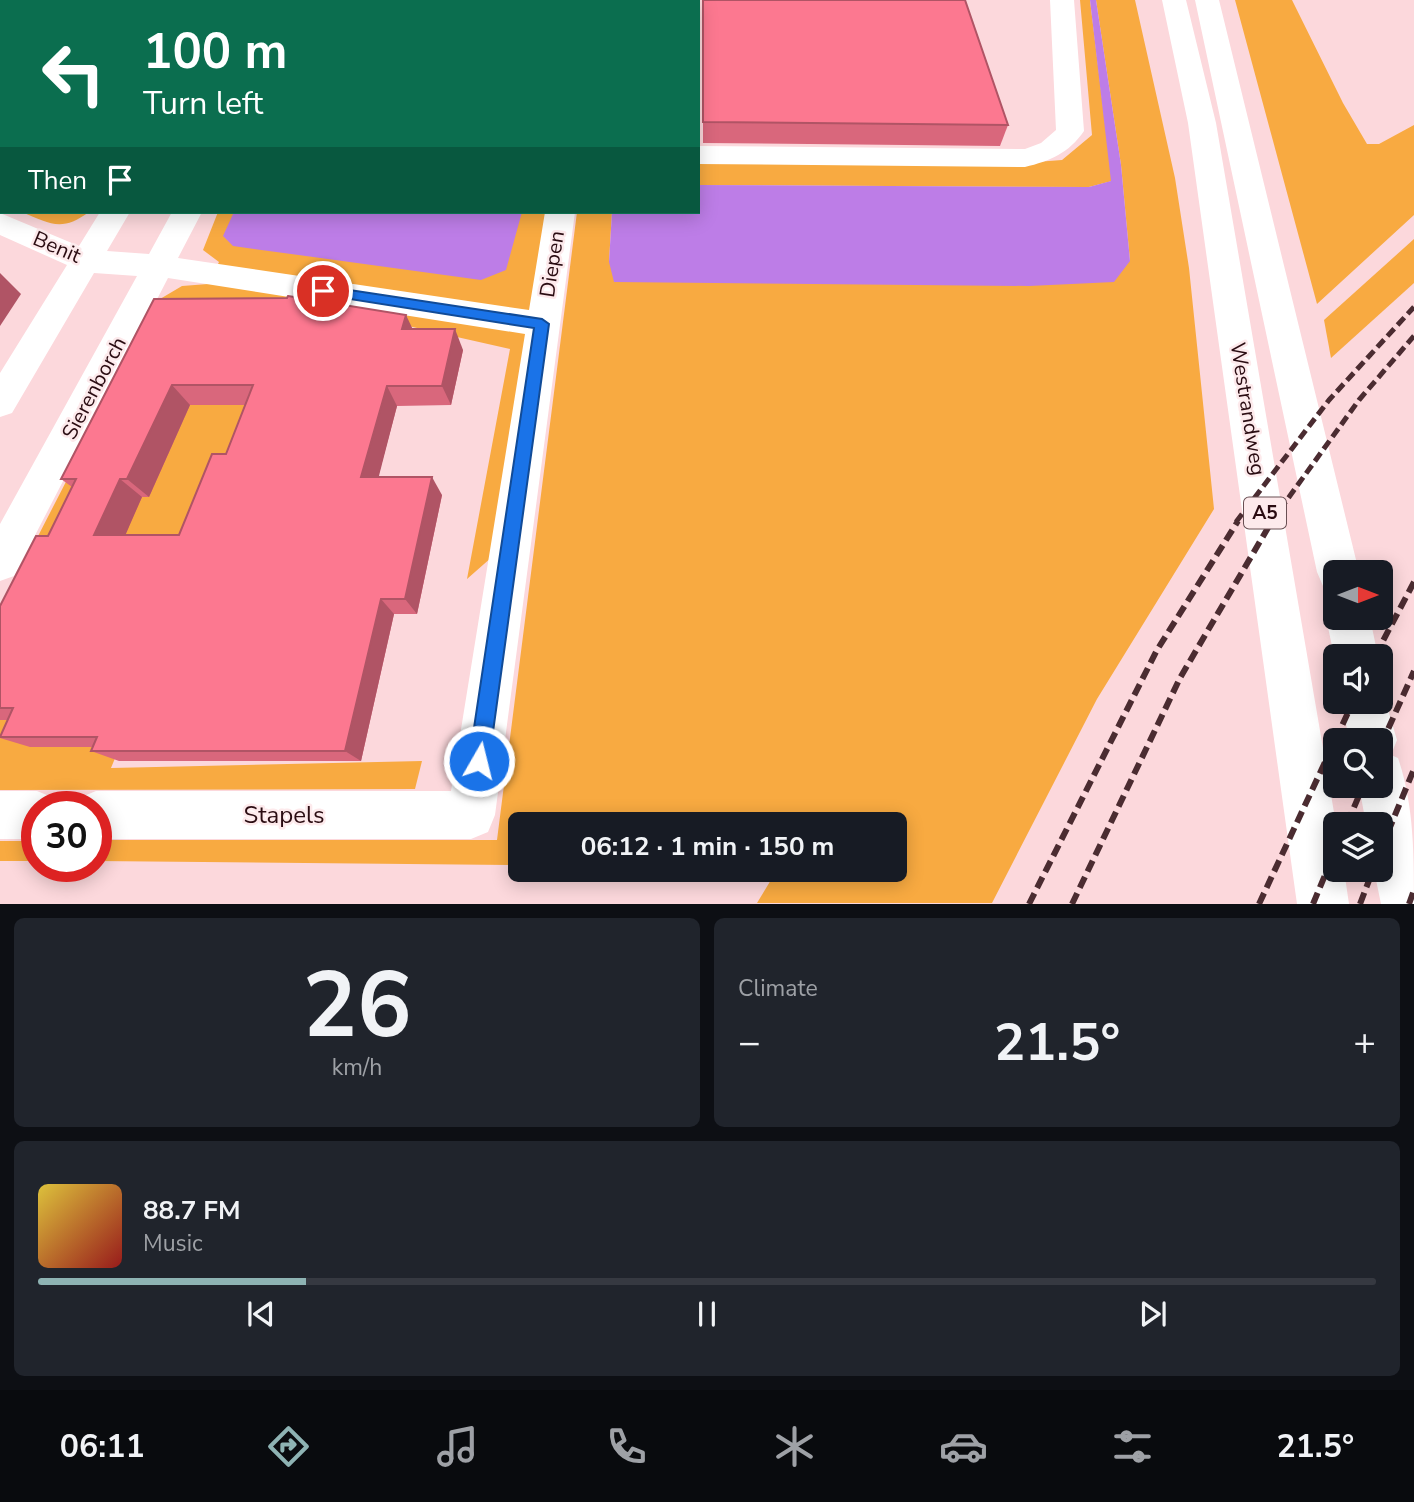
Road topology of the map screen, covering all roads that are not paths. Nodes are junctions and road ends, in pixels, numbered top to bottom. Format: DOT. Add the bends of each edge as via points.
graph roads {
  1 [pos="1062,0"];
  2 [pos="1174,0"];
  3 [pos="1207,0"];
  4 [pos="700,155"];
  5 [pos="115,214"];
  6 [pos="186,214"];
  7 [pos="560,214"];
  8 [pos="0,223"];
  9 [pos="86,261"];
  10 [pos="159,266"];
  11 [pos="542,324"];
  12 [pos="0,403"];
  13 [pos="1336,560"];
  14 [pos="0,564"];
  15 [pos="1386,798"];
  16 [pos="0,815"];
  17 [pos="21,815"];
  18 [pos="112,815"];
  19 [pos="471,815"];
  20 [pos="1323,904"];
  21 [pos="1407,904"];
  1 -- 4 [label="street" via="1070,131 1041,155"];
  2 -- 20 [label="highway, Westrandweg / A5" via="1202,123"];
  3 -- 13 [label="highway"];
  5 -- 9 [label="street"];
  6 -- 10 [label="street, Sierenborch"];
  7 -- 11 [label="street, Diepen"];
  8 -- 9 [label="street, Benit"];
  9 -- 10 [label="street, Benit"];
  9 -- 12 [label="street"];
  10 -- 11 [label="street, Benit"];
  10 -- 14 [label="street, Sierenborch"];
  11 -- 19 [label="street, Diepen"];
  15 -- 21 [label="highway"];
  16 -- 17 [label="street"];
  18 -- 19 [label="street, Stapels"];
}
